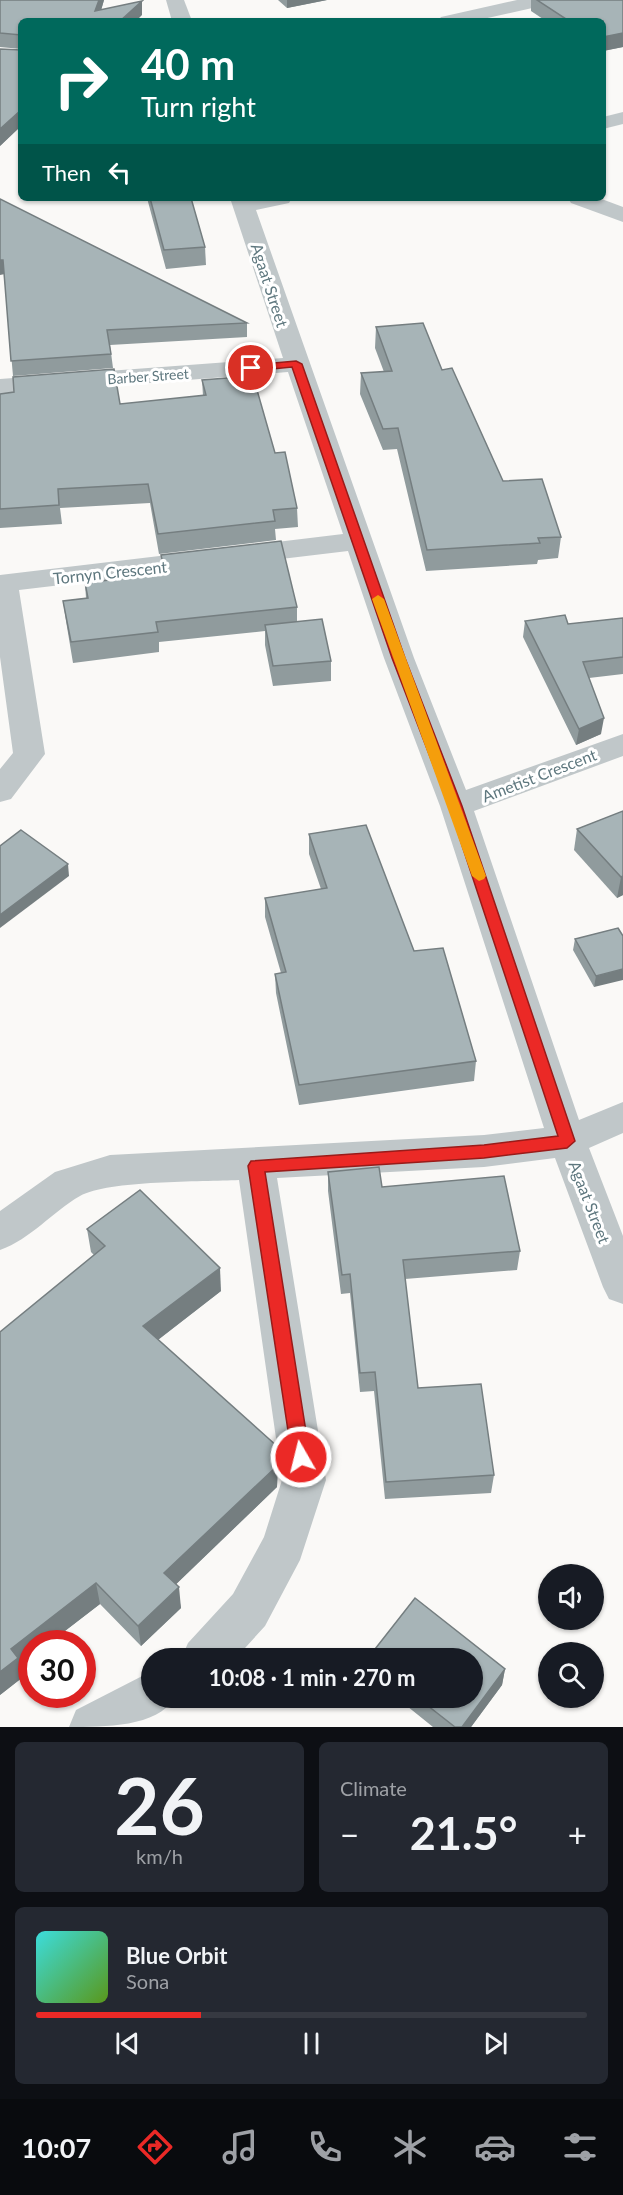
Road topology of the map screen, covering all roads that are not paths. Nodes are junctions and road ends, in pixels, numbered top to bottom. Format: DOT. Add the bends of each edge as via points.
graph roads {
  1 [pos="175,0"];
  2 [pos="543,0"];
  3 [pos="181,18"];
  4 [pos="462,18"];
  5 [pos="623,118"];
  6 [pos="606,122"];
  7 [pos="587,201"];
  8 [pos="243,202"];
  9 [pos="623,214"];
  10 [pos="296,364"];
  11 [pos="0,387"];
  12 [pos="358,541"];
  13 [pos="2,584"];
  14 [pos="623,744"];
  15 [pos="0,791"];
  16 [pos="456,806"];
  17 [pos="623,1117"];
  18 [pos="567,1141"];
  19 [pos="256,1166"];
  20 [pos="0,1233"];
  21 [pos="623,1287"];
  22 [pos="214,1648"];
  23 [pos="141,1700"];
  24 [pos="93,1727"];
  1 -- 3 [label="street"];
  2 -- 4 [label="street"];
  5 -- 6 [label="street"];
  7 -- 9 [label="street"];
  8 -- 10 [label="street, Agaat Street"];
  10 -- 11 [label="street, Barber Street"];
  10 -- 12 [label="street, Agaat Street"];
  12 -- 13 [label="street, Tornyn Crescent"];
  12 -- 16 [label="street, Agaat Street"];
  13 -- 15 [label="street, Tornyn Crescent" via="29,754"];
  14 -- 16 [label="street, Ametist Crescent"];
  16 -- 18 [label="street, Agaat Street"];
  17 -- 18 [label="street"];
  18 -- 19 [label="street" via="484,1151"];
  18 -- 21 [label="street, Agaat Street"];
  19 -- 20 [label="street" via="156,1167 110,1172 69,1183"];
  19 -- 22 [label="street" via="304,1480 284,1545 249,1610"];
  23 -- 24 [label="street"];
}
